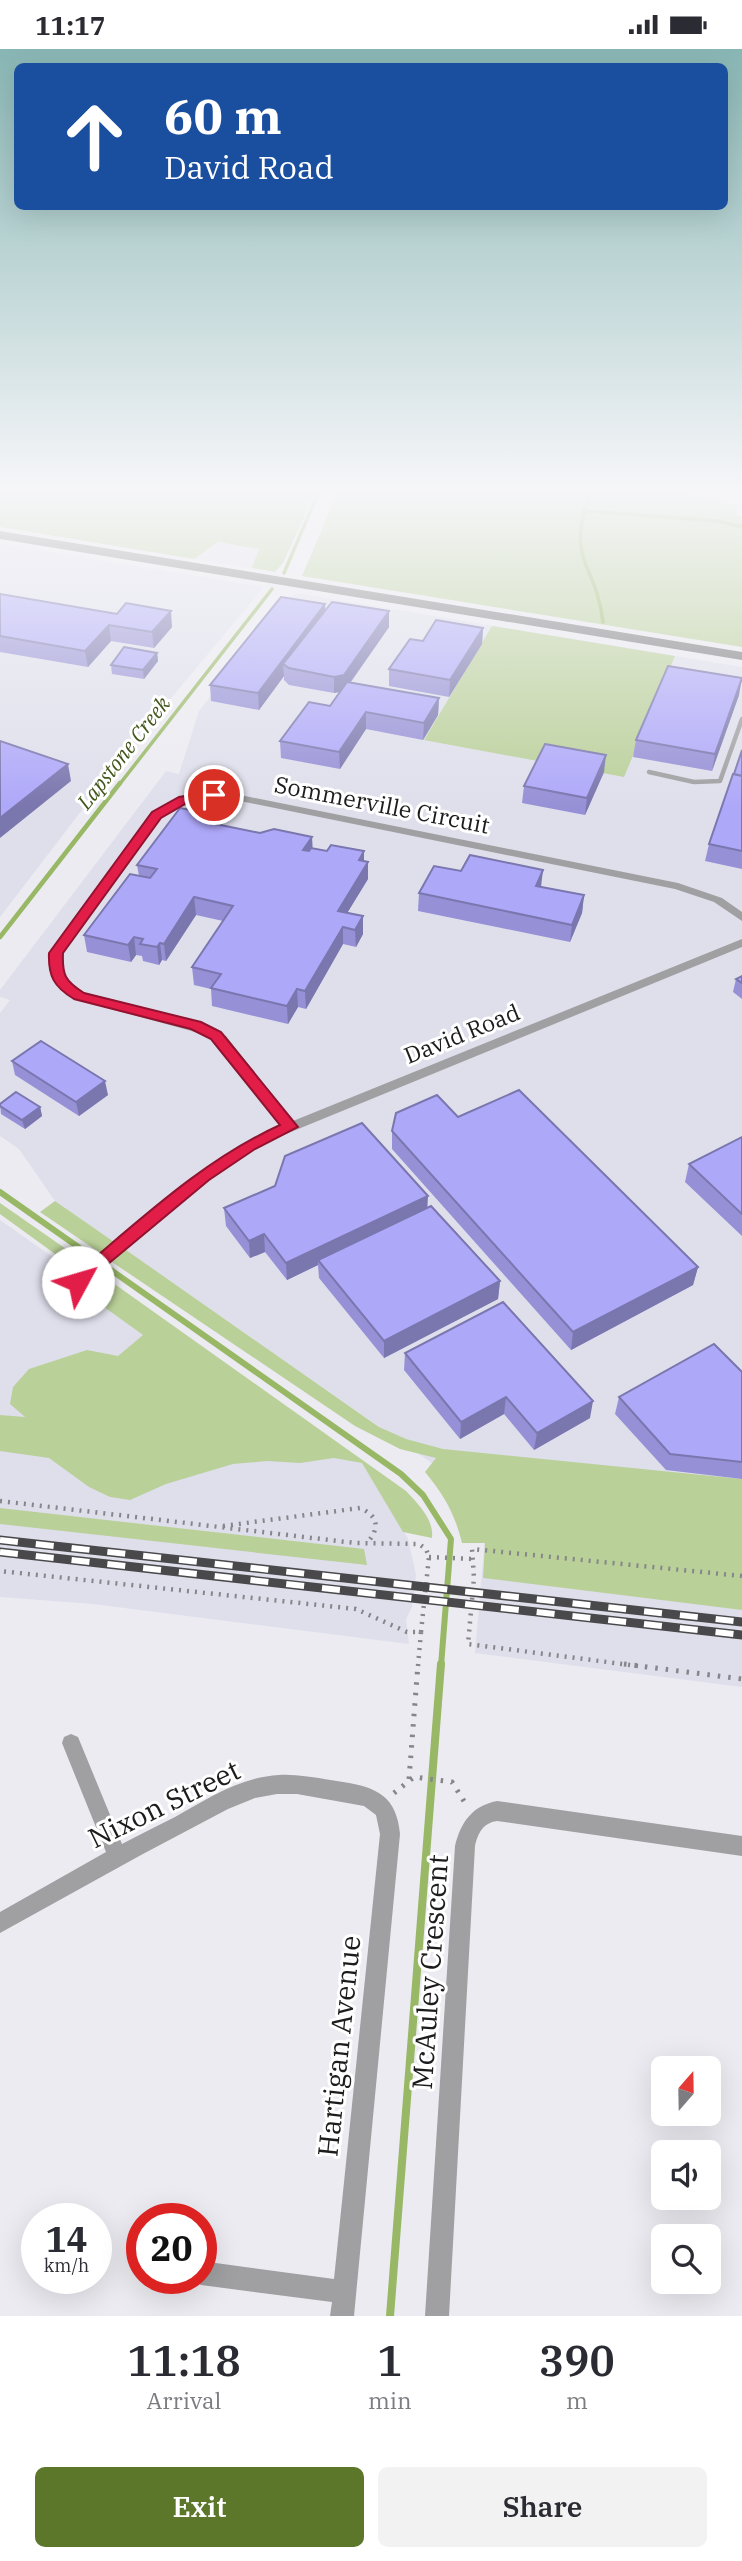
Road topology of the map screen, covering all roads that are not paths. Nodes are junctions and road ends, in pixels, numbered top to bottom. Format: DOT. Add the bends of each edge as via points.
graph roads {
  1 [pos="379,597"];
  2 [pos="742,656"];
  3 [pos="742,719"];
  4 [pos="649,772"];
  5 [pos="742,917"];
  6 [pos="742,943"];
  7 [pos="290,1127"];
  8 [pos="204,1176"];
  9 [pos="78,1282"];
  10 [pos="71,1743"];
  11 [pos="374,1800"];
  12 [pos="742,1846"];
  13 [pos="117,1856"];
  14 [pos="0,1923"];
  15 [pos="217,2275"];
  16 [pos="344,2292"];
  17 [pos="342,2316"];
  18 [pos="437,2316"];
  1 -- 2 [label="main road"];
  3 -- 4 [label="lane" via="720,781 706,784"];
  5 -- 7 [label="street, Sommerville Circuit" via="718,900 678,886 249,799 214,795 174,803 156,815 56,953 55,973 64,987 79,996 196,1026 216,1036"];
  6 -- 7 [label="street, David Road"];
  7 -- 8 [label="street, David Road" via="249,1146"];
  8 -- 9 [label="lane"];
  10 -- 13 [label="street"];
  11 -- 13 [label="street, Nixon Street" via="299,1786 267,1786 233,1797"];
  11 -- 16 [label="street, Hartigan Avenue" via="388,1814 390,1834"];
  12 -- 18 [label="street, McAuley Crescent" via="497,1811 480,1817 469,1831"];
  13 -- 14 [label="street, Nixon Street"];
  15 -- 16 [label="street"];
  16 -- 17 [label="street, Hartigan Avenue"];
}
